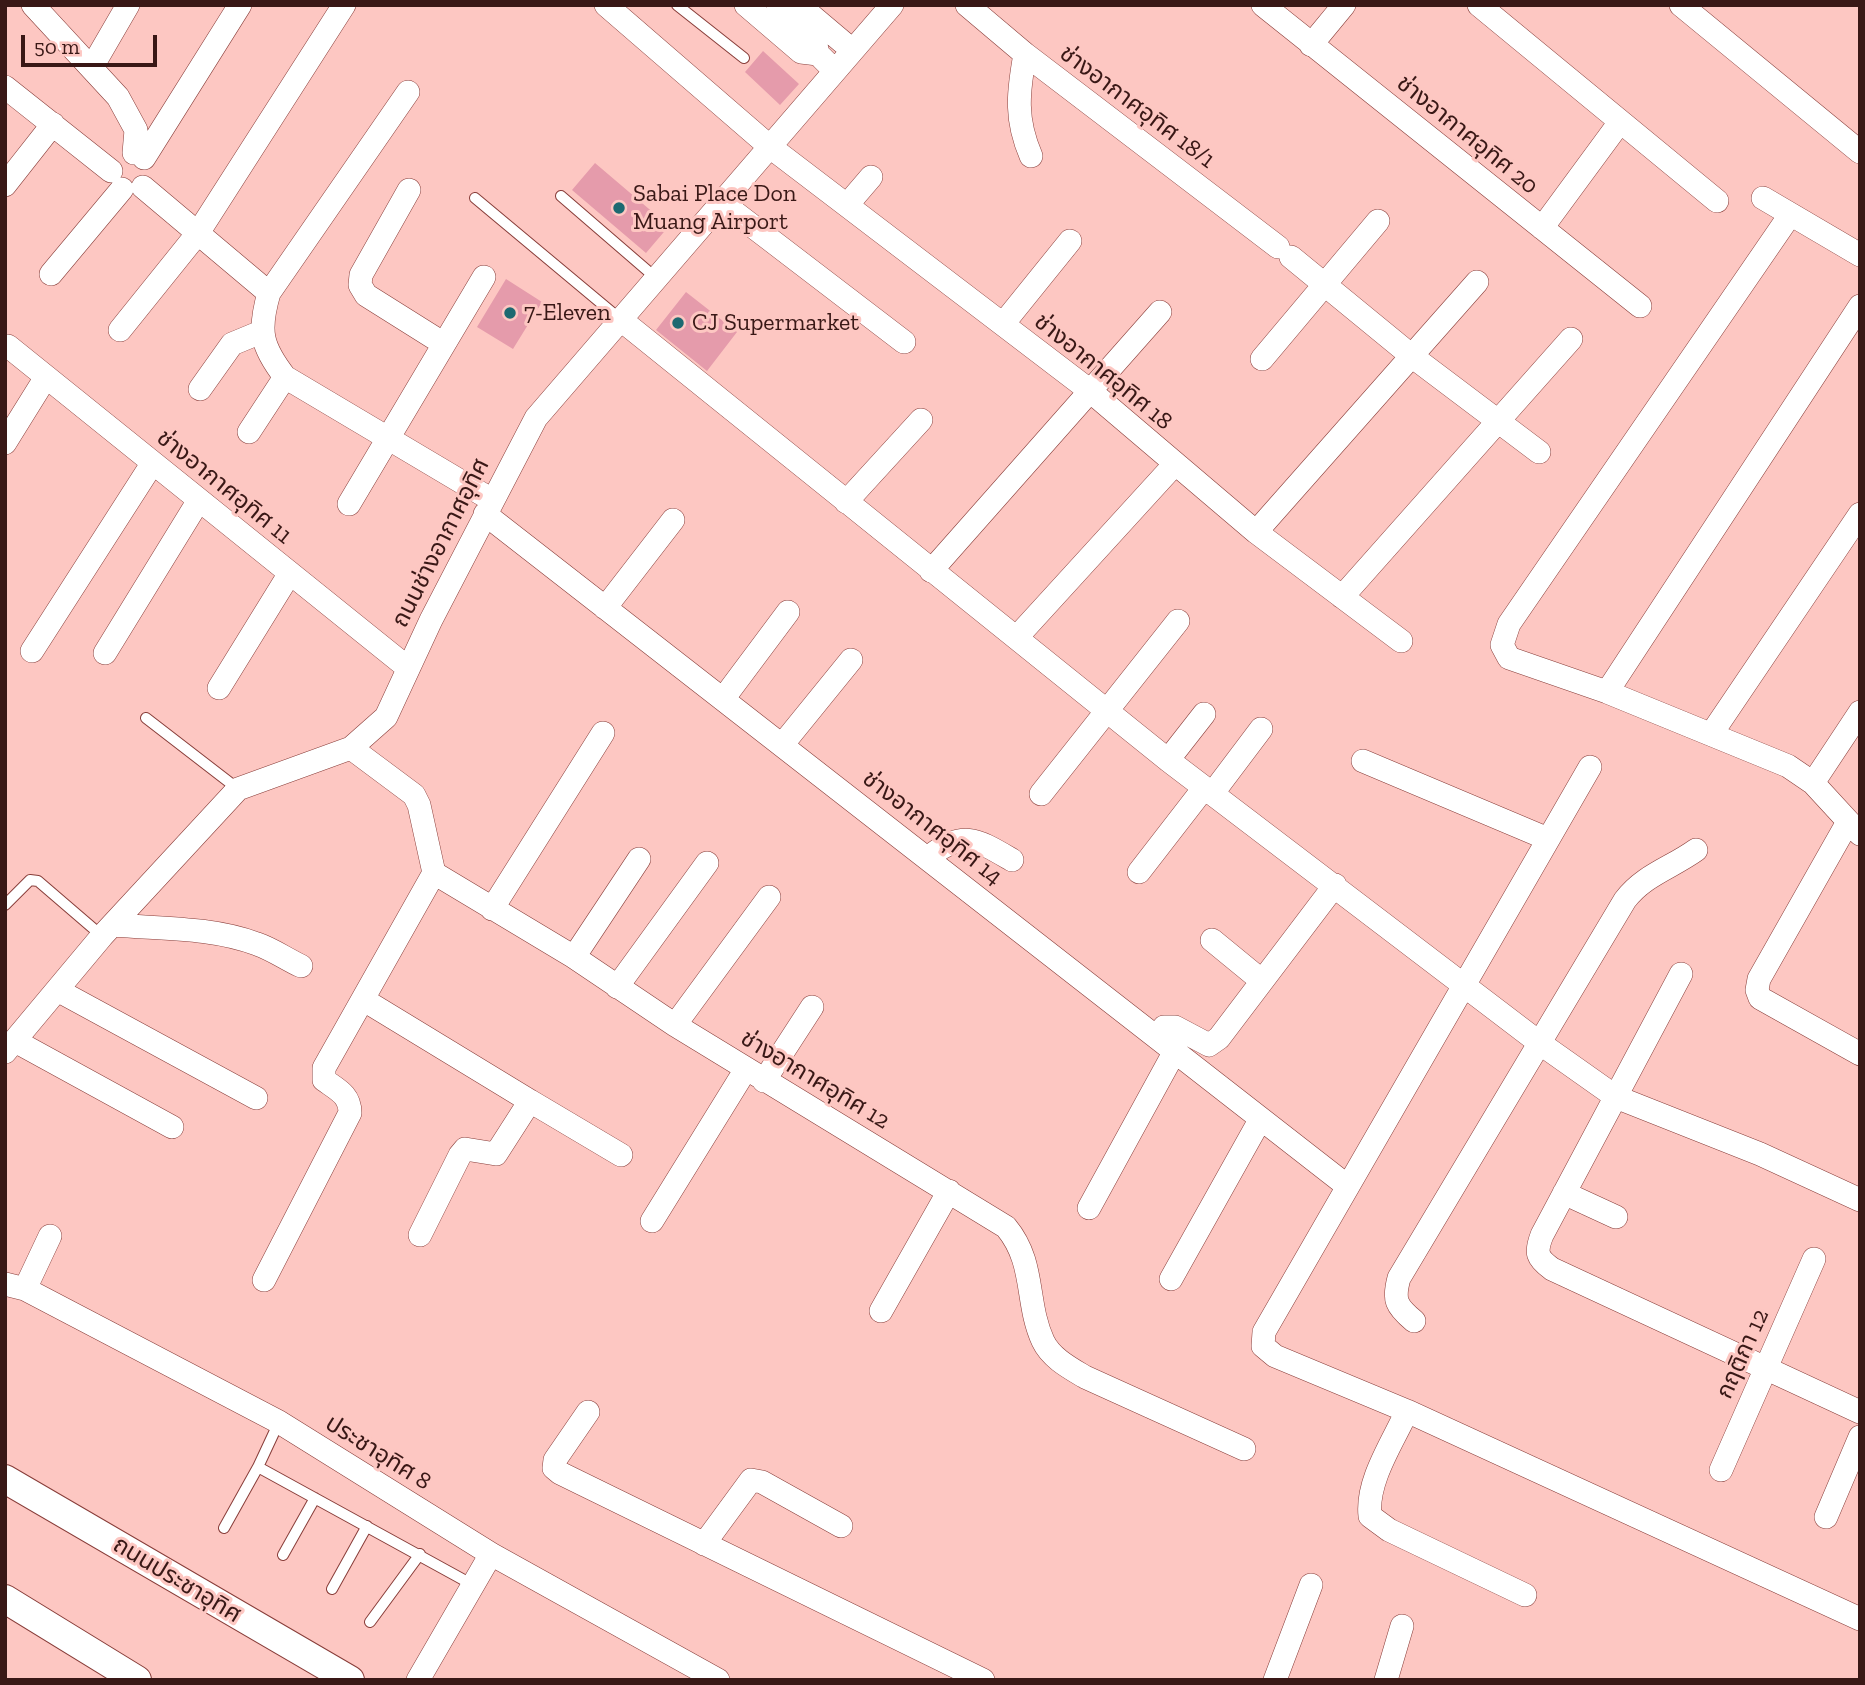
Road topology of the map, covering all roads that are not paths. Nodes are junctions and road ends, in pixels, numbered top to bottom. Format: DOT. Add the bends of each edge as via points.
graph roads {
  1 [pos="33,5"];
  2 [pos="128,5"];
  3 [pos="240,5"];
  4 [pos="344,5"];
  5 [pos="677,5"];
  6 [pos="746,5"];
  7 [pos="778,5"];
  8 [pos="799,5"];
  9 [pos="892,5"];
  10 [pos="967,5"];
  11 [pos="1262,5"];
  12 [pos="1344,5"];
  13 [pos="1479,5"];
  14 [pos="1681,5"];
  15 [pos="615,7"];
  16 [pos="1311,45"];
  17 [pos="852,50"];
  18 [pos="818,54"];
  19 [pos="1025,54"];
  20 [pos="744,58"];
  21 [pos="92,67"];
  22 [pos="835,70"];
  23 [pos="5,87"];
  24 [pos="408,92"];
  25 [pos="1620,121"];
  26 [pos="53,124"];
  27 [pos="769,146"];
  28 [pos="1860,152"];
  29 [pos="139,155"];
  30 [pos="1031,156"];
  31 [pos="871,177"];
  32 [pos="125,183"];
  33 [pos="5,185"];
  34 [pos="409,190"];
  35 [pos="561,196"];
  36 [pos="475,198"];
  37 [pos="1763,198"];
  38 [pos="1717,201"];
  39 [pos="721,202"];
  40 [pos="847,205"];
  41 [pos="1790,215"];
  42 [pos="1378,221"];
  43 [pos="1542,228"];
  44 [pos="198,233"];
  45 [pos="1070,241"];
  46 [pos="1860,255"];
  47 [pos="51,274"];
  48 [pos="484,277"];
  49 [pos="656,278"];
  50 [pos="1325,282"];
  51 [pos="1477,282"];
  52 [pos="269,293"];
  53 [pos="1640,306"];
  54 [pos="1860,306"];
  55 [pos="1160,312"];
  56 [pos="620,319"];
  57 [pos="1003,324"];
  58 [pos="120,330"];
  59 [pos="261,332"];
  60 [pos="1571,339"];
  61 [pos="904,342"];
  62 [pos="444,344"];
  63 [pos="8,346"];
  64 [pos="1413,357"];
  65 [pos="1262,359"];
  66 [pos="46,377"];
  67 [pos="285,377"];
  68 [pos="200,389"];
  69 [pos="1088,390"];
  70 [pos="921,420"];
  71 [pos="1497,421"];
  72 [pos="249,432"];
  73 [pos="388,439"];
  74 [pos="5,443"];
  75 [pos="1539,452"];
  76 [pos="152,464"];
  77 [pos="1174,465"];
  78 [pos="199,500"];
  79 [pos="846,502"];
  80 [pos="349,504"];
  81 [pos="489,507"];
  82 [pos="1860,514"];
  83 [pos="673,520"];
  84 [pos="1256,532"];
  85 [pos="931,571"];
  86 [pos="290,573"];
  87 [pos="1342,597"];
  88 [pos="605,608"];
  89 [pos="788,612"];
  90 [pos="1178,621"];
  91 [pos="1017,637"];
  92 [pos="1401,641"];
  93 [pos="32,651"];
  94 [pos="105,653"];
  95 [pos="851,660"];
  96 [pos="408,668"];
  97 [pos="219,688"];
  98 [pos="1607,692"];
  99 [pos="723,699"];
  100 [pos="1105,710"];
  101 [pos="1860,712"];
  102 [pos="1204,714"];
  103 [pos="146,718"];
  104 [pos="1261,729"];
  105 [pos="603,733"];
  106 [pos="1712,733"];
  107 [pos="782,745"];
  108 [pos="351,748"];
  109 [pos="1168,760"];
  110 [pos="1363,761"];
  111 [pos="1590,767"];
  112 [pos="1813,783"];
  113 [pos="238,789"];
  114 [pos="1208,791"];
  115 [pos="1041,794"];
  116 [pos="1854,828"];
  117 [pos="1548,839"];
  118 [pos="1696,850"];
  119 [pos="928,858"];
  120 [pos="639,859"];
  121 [pos="1012,860"];
  122 [pos="707,863"];
  123 [pos="1139,872"];
  124 [pos="434,873"];
  125 [pos="1335,885"];
  126 [pos="769,897"];
  127 [pos="5,905"];
  128 [pos="492,909"];
  129 [pos="108,931"];
  130 [pos="1212,940"];
  131 [pos="575,957"];
  132 [pos="301,967"];
  133 [pos="1681,974"];
  134 [pos="1262,981"];
  135 [pos="1463,985"];
  136 [pos="617,987"];
  137 [pos="59,991"];
  138 [pos="364,1000"];
  139 [pos="812,1007"];
  140 [pos="675,1025"];
  141 [pos="1157,1036"];
  142 [pos="1541,1044"];
  143 [pos="10,1047"];
  144 [pos="1175,1051"];
  145 [pos="1860,1054"];
  146 [pos="755,1075"];
  147 [pos="1616,1097"];
  148 [pos="257,1098"];
  149 [pos="530,1101"];
  150 [pos="1259,1120"];
  151 [pos="172,1127"];
  152 [pos="621,1155"];
  153 [pos="1346,1185"];
  154 [pos="949,1192"];
  155 [pos="1564,1193"];
  156 [pos="1860,1200"];
  157 [pos="1089,1208"];
  158 [pos="1616,1217"];
  159 [pos="652,1221"];
  160 [pos="420,1235"];
  161 [pos="50,1236"];
  162 [pos="1814,1259"];
  163 [pos="1171,1279"];
  164 [pos="264,1280"];
  165 [pos="15,1286"];
  166 [pos="881,1311"];
  167 [pos="1414,1321"];
  168 [pos="1766,1367"];
  169 [pos="1407,1411"];
  170 [pos="588,1412"];
  171 [pos="1860,1412"];
  172 [pos="279,1422"];
  173 [pos="1860,1437"];
  174 [pos="1244,1449"];
  175 [pos="258,1467"];
  176 [pos="1721,1470"];
  177 [pos="5,1479"];
  178 [pos="315,1498"];
  179 [pos="1826,1517"];
  180 [pos="367,1526"];
  181 [pos="841,1526"];
  182 [pos="224,1528"];
  183 [pos="704,1544"];
  184 [pos="420,1554"];
  185 [pos="491,1554"];
  186 [pos="283,1555"];
  187 [pos="473,1585"];
  188 [pos="1311,1585"];
  189 [pos="332,1589"];
  190 [pos="1525,1595"];
  191 [pos="5,1599"];
  192 [pos="1860,1619"];
  193 [pos="370,1622"];
  194 [pos="1402,1626"];
  195 [pos="1393,1678"];
  196 [pos="137,1680"];
  197 [pos="350,1680"];
  198 [pos="418,1680"];
  199 [pos="718,1680"];
  200 [pos="983,1680"];
  201 [pos="1275,1680"];
  1 -- 21 [label="street"];
  2 -- 21 [label="street"];
  3 -- 29 [label="street"];
  4 -- 44 [label="street"];
  5 -- 20 [label="lane"];
  6 -- 18 [label="street" via="801,52"];
  7 -- 18 [label="street" via="814,36"];
  8 -- 17 [label="street"];
  9 -- 17 [label="street, ถนนช่างอากาศอุทิศ"];
  10 -- 19 [label="street, ช่างอากาศอุทิศ 18/1"];
  11 -- 16 [label="street, ช่างอากาศอุทิศ 20"];
  12 -- 16 [label="street"];
  13 -- 25 [label="street"];
  14 -- 28 [label="street"];
  15 -- 27 [label="street, ช่างอากาศอุทิศ 18"];
  16 -- 43 [label="street, ช่างอากาศอุทิศ 20"];
  17 -- 22 [label="street, ถนนช่างอากาศอุทิศ"];
  18 -- 22 [label="street"];
  19 -- 30 [label="street" via="1018,95 1020,131"];
  19 -- 50 [label="street, ช่างอากาศอุทิศ 18/1"];
  21 -- 29 [label="street" via="131,116"];
  22 -- 27 [label="street, ถนนช่างอากาศอุทิศ"];
  23 -- 26 [label="street"];
  24 -- 52 [label="street"];
  25 -- 38 [label="street"];
  25 -- 43 [label="street"];
  26 -- 32 [label="street"];
  26 -- 33 [label="street"];
  27 -- 39 [label="street, ถนนช่างอากาศอุทิศ"];
  27 -- 40 [label="street, ช่างอากาศอุทิศ 18"];
  29 -- 32 [label="street" via="123,154 115,161"];
  29 -- 32 [label="street" via="150,167 149,178"];
  31 -- 40 [label="street"];
  32 -- 44 [label="street"];
  32 -- 47 [label="street"];
  34 -- 62 [label="street" via="361,275 360,285 366,295"];
  35 -- 49 [label="lane"];
  36 -- 56 [label="lane"];
  37 -- 41 [label="street"];
  39 -- 49 [label="street, ถนนช่างอากาศอุทิศ"];
  39 -- 61 [label="street"];
  40 -- 57 [label="street, ช่างอากาศอุทิศ 18"];
  41 -- 46 [label="street"];
  41 -- 98 [label="street" via="1509,624 1503,645 1509,658"];
  42 -- 50 [label="street"];
  43 -- 53 [label="street, ช่างอากาศอุทิศ 20"];
  44 -- 52 [label="street"];
  44 -- 58 [label="street"];
  45 -- 57 [label="street"];
  48 -- 62 [label="street"];
  49 -- 56 [label="street, ถนนช่างอากาศอุทิศ"];
  50 -- 64 [label="street, ช่างอากาศอุทิศ 18/1"];
  50 -- 65 [label="street"];
  51 -- 64 [label="street"];
  52 -- 59 [label="street"];
  54 -- 98 [label="street"];
  55 -- 69 [label="street"];
  56 -- 79 [label="street"];
  56 -- 81 [label="street, ถนนช่างอากาศอุทิศ" via="536,418"];
  57 -- 69 [label="street, ช่างอากาศอุทิศ 18"];
  59 -- 67 [label="street"];
  59 -- 68 [label="street" via="232,344"];
  60 -- 71 [label="street"];
  62 -- 73 [label="street"];
  63 -- 66 [label="street, ช่างอากาศอุทิศ 11"];
  64 -- 71 [label="street, ช่างอากาศอุทิศ 18/1"];
  64 -- 84 [label="street"];
  66 -- 74 [label="street"];
  66 -- 76 [label="street, ช่างอากาศอุทิศ 11"];
  67 -- 72 [label="street"];
  67 -- 73 [label="street, ช่างอากาศอุทิศ 14"];
  69 -- 77 [label="street, ช่างอากาศอุทิศ 18"];
  69 -- 85 [label="street"];
  70 -- 79 [label="street"];
  71 -- 75 [label="street, ช่างอากาศอุทิศ 18/1"];
  71 -- 87 [label="street"];
  73 -- 80 [label="street"];
  73 -- 81 [label="street, ช่างอากาศอุทิศ 14"];
  76 -- 78 [label="street, ช่างอากาศอุทิศ 11"];
  76 -- 93 [label="street"];
  77 -- 84 [label="street, ช่างอากาศอุทิศ 18"];
  77 -- 91 [label="street"];
  78 -- 86 [label="street, ช่างอากาศอุทิศ 11"];
  78 -- 94 [label="street"];
  79 -- 85 [label="street"];
  81 -- 88 [label="street, ช่างอากาศอุทิศ 14"];
  81 -- 96 [label="street, ถนนช่างอากาศอุทิศ"];
  82 -- 106 [label="street"];
  83 -- 88 [label="street"];
  84 -- 87 [label="street, ช่างอากาศอุทิศ 18"];
  85 -- 91 [label="street"];
  86 -- 96 [label="street, ช่างอากาศอุทิศ 11"];
  86 -- 97 [label="street"];
  87 -- 92 [label="street, ช่างอากาศอุทิศ 18"];
  88 -- 99 [label="street, ช่างอากาศอุทิศ 14"];
  89 -- 99 [label="street"];
  90 -- 100 [label="street"];
  91 -- 100 [label="street"];
  95 -- 107 [label="street"];
  96 -- 108 [label="street, ถนนช่างอากาศอุทิศ" via="386,717"];
  98 -- 106 [label="street"];
  99 -- 107 [label="street, ช่างอากาศอุทิศ 14"];
  100 -- 109 [label="street"];
  100 -- 115 [label="street"];
  101 -- 112 [label="street"];
  102 -- 109 [label="street"];
  103 -- 113 [label="lane"];
  104 -- 114 [label="street"];
  105 -- 128 [label="street"];
  106 -- 112 [label="street" via="1769,756"];
  107 -- 119 [label="street, ช่างอากาศอุทิศ 14"];
  108 -- 113 [label="street, ถนนช่างอากาศอุทิศ"];
  108 -- 124 [label="street" via="414,795"];
  109 -- 114 [label="street"];
  110 -- 117 [label="street"];
  111 -- 117 [label="street"];
  112 -- 116 [label="street"];
  113 -- 129 [label="street, ถนนช่างอากาศอุทิศ"];
  114 -- 123 [label="street"];
  114 -- 125 [label="street"];
  116 -- 145 [label="street" via="1759,979 1757,990 1760,998"];
  117 -- 135 [label="street"];
  118 -- 142 [label="street" via="1637,884"];
  119 -- 121 [label="street" via="959,839 978,840"];
  119 -- 141 [label="street, ช่างอากาศอุทิศ 14"];
  120 -- 131 [label="street"];
  122 -- 136 [label="street"];
  124 -- 128 [label="street, ช่างอากาศอุทิศ 12"];
  124 -- 138 [label="street"];
  125 -- 134 [label="street"];
  125 -- 135 [label="street"];
  126 -- 140 [label="street"];
  127 -- 129 [label="lane" via="30,880 38,881"];
  128 -- 131 [label="street, ช่างอากาศอุทิศ 12"];
  129 -- 132 [label="street" via="210,932 237,937"];
  129 -- 137 [label="street, ถนนช่างอากาศอุทิศ"];
  130 -- 134 [label="street"];
  131 -- 136 [label="street, ช่างอากาศอุทิศ 12"];
  133 -- 147 [label="street"];
  134 -- 141 [label="street" via="1209,1045 1175,1027 1164,1027"];
  135 -- 142 [label="street"];
  135 -- 153 [label="street"];
  136 -- 140 [label="street, ช่างอากาศอุทิศ 12"];
  137 -- 143 [label="street, ถนนช่างอากาศอุทิศ"];
  137 -- 148 [label="street"];
  138 -- 149 [label="street"];
  138 -- 164 [label="street" via="322,1074 345,1095 350,1113"];
  139 -- 146 [label="street"];
  140 -- 146 [label="street, ช่างอากาศอุทิศ 12"];
  141 -- 144 [label="street, ช่างอากาศอุทิศ 14"];
  142 -- 147 [label="street"];
  142 -- 167 [label="street" via="1399,1278 1394,1297 1397,1308"];
  143 -- 151 [label="street"];
  144 -- 150 [label="street, ช่างอากาศอุทิศ 14"];
  144 -- 157 [label="street"];
  146 -- 154 [label="street, ช่างอากาศอุทิศ 12"];
  146 -- 159 [label="street"];
  147 -- 155 [label="street"];
  147 -- 156 [label="street"];
  149 -- 152 [label="street"];
  149 -- 160 [label="street" via="496,1154 465,1149 460,1155"];
  150 -- 153 [label="street, ช่างอากาศอุทิศ 14"];
  150 -- 163 [label="street"];
  153 -- 169 [label="street" via="1264,1332 1263,1346 1275,1356"];
  154 -- 166 [label="street"];
  154 -- 174 [label="street, ช่างอากาศอุทิศ 12" via="1006,1227 1019,1242 1044,1344 1061,1363"];
  155 -- 158 [label="street"];
  155 -- 168 [label="street" via="1536,1250 1539,1260"];
  161 -- 165 [label="street"];
  162 -- 168 [label="street, กฤติกา 12"];
  165 -- 172 [label="street, ประชาอุทิศ 8"];
  168 -- 171 [label="street"];
  168 -- 176 [label="street, กฤติกา 12"];
  169 -- 190 [label="street" via="1374,1484 1368,1503 1370,1516 1389,1530"];
  169 -- 192 [label="street"];
  170 -- 183 [label="street" via="554,1468"];
  172 -- 175 [label="lane"];
  172 -- 185 [label="street, ประชาอุทิศ 8"];
  173 -- 179 [label="street"];
  175 -- 178 [label="lane"];
  175 -- 182 [label="lane"];
  177 -- 197 [label="street, ถนนประชาอุทิศ"];
  178 -- 180 [label="lane"];
  178 -- 186 [label="lane"];
  180 -- 184 [label="lane"];
  180 -- 189 [label="lane"];
  181 -- 183 [label="street" via="751,1480"];
  183 -- 200 [label="street"];
  184 -- 187 [label="lane"];
  184 -- 193 [label="lane"];
  185 -- 187 [label="street"];
  185 -- 199 [label="street, ประชาอุทิศ 8"];
  187 -- 198 [label="street"];
  188 -- 201 [label="street"];
  191 -- 196 [label="street"];
  194 -- 195 [label="street"];
}
